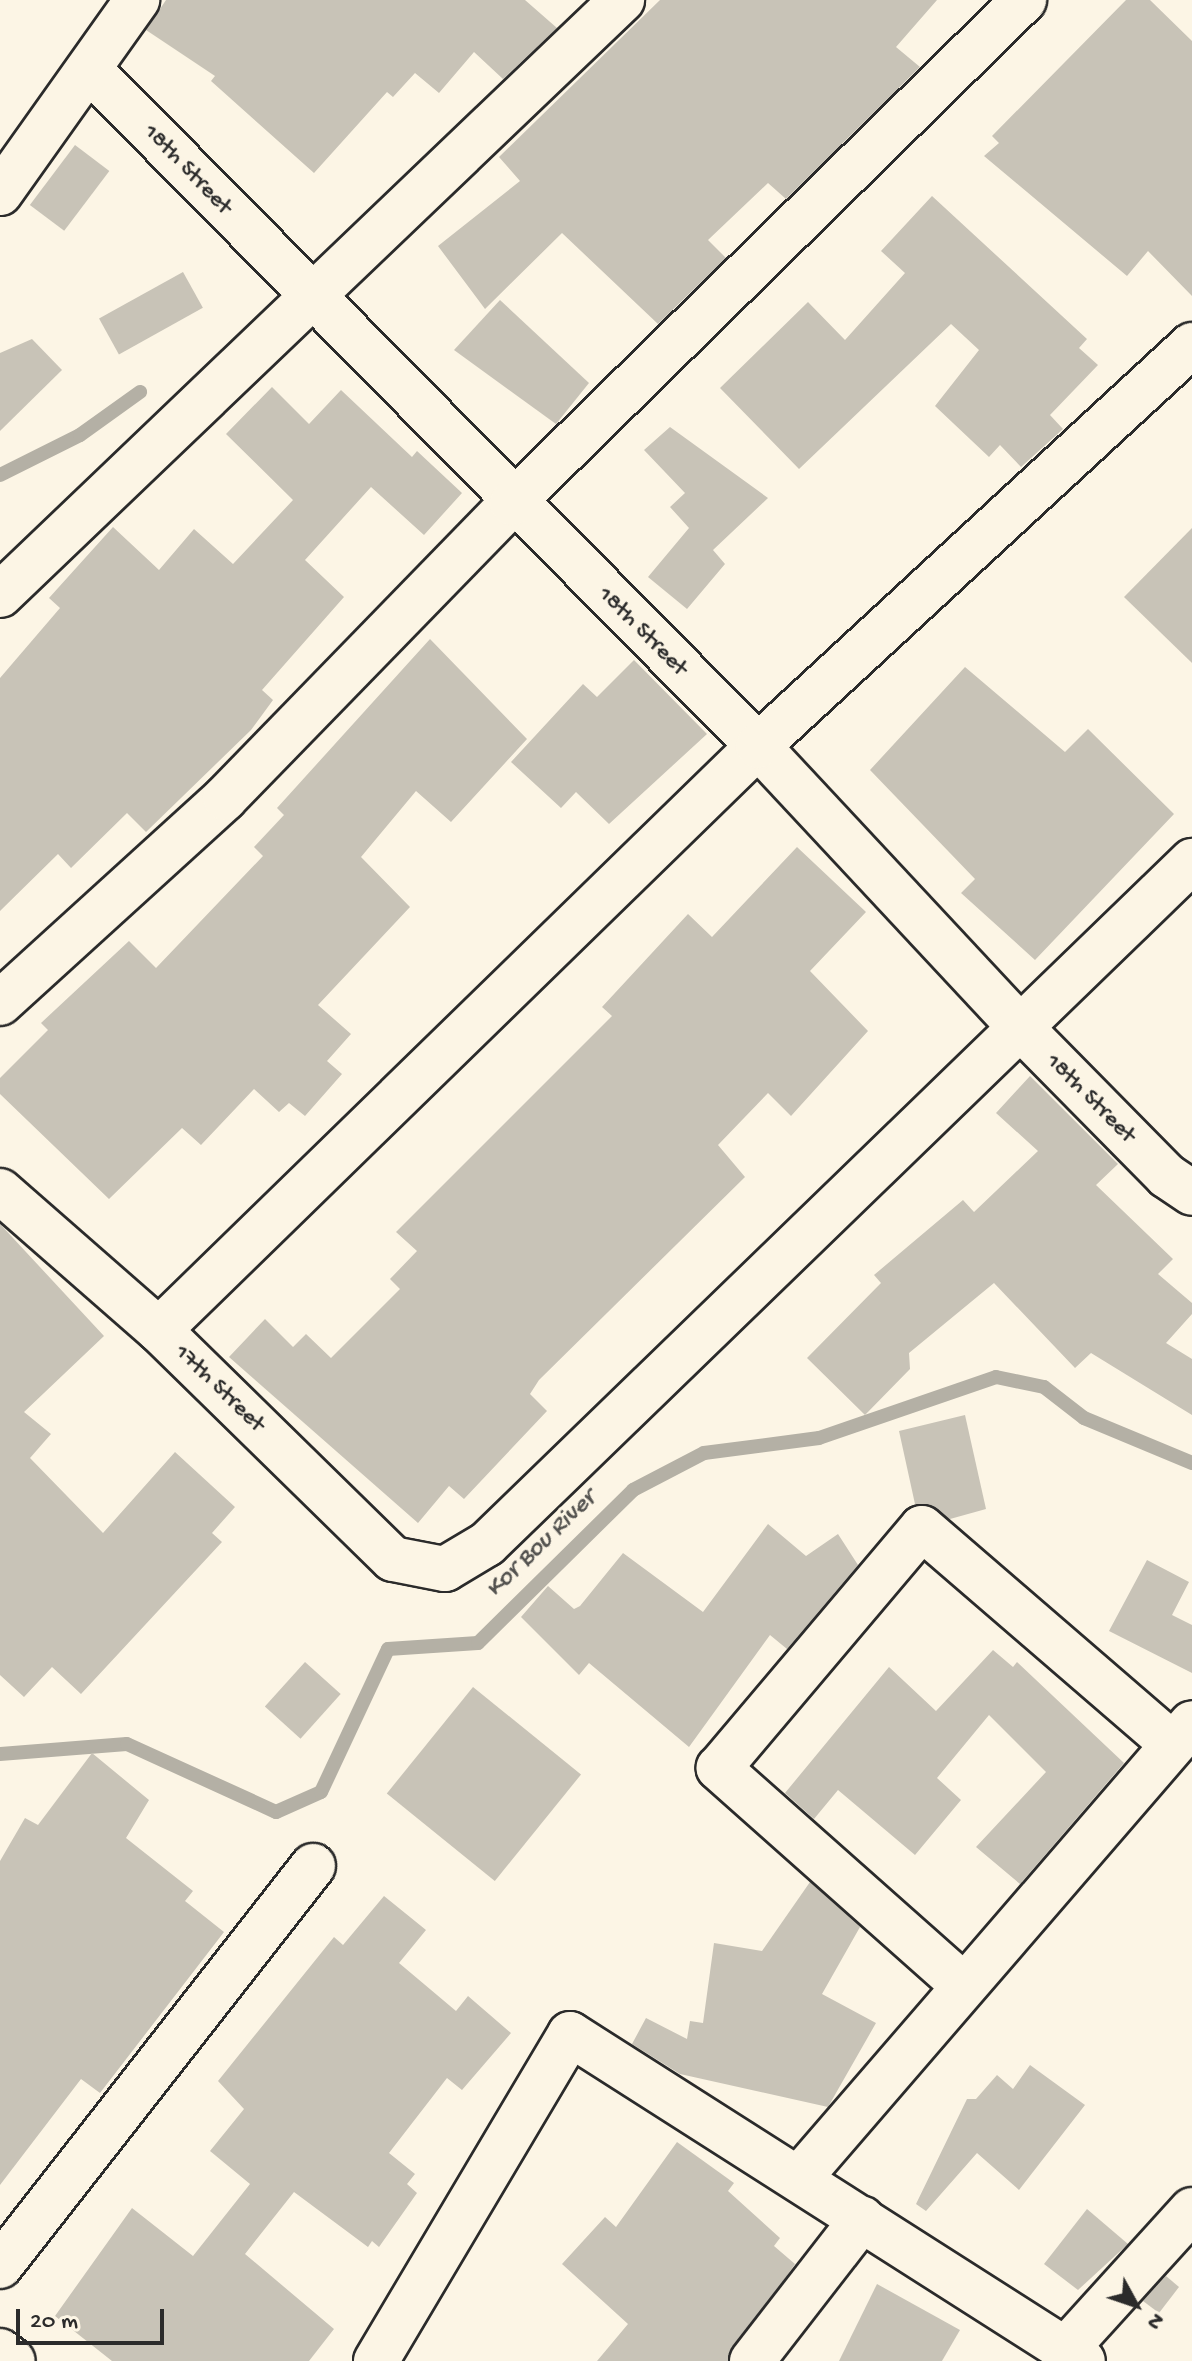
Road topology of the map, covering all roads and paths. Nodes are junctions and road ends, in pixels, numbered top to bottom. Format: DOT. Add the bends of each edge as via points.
graph roads {
  1 [pos="137,0"];
  2 [pos="622,0"];
  3 [pos="1024,0"];
  4 [pos="90,70"];
  5 [pos="0,193"];
  6 [pos="311,297"];
  7 [pos="1192,345"];
  8 [pos="512,503"];
  9 [pos="0,595"];
  10 [pos="758,746"];
  11 [pos="1192,861"];
  12 [pos="0,1003"];
  13 [pos="1021,1028"];
  14 [pos="0,1191"];
  15 [pos="1192,1193"];
  16 [pos="159,1330"];
  17 [pos="1182,1733"];
  18 [pos="313,1866"];
  19 [pos="963,1985"];
  20 [pos="801,2176"];
  21 [pos="1192,2210"];
  22 [pos="862,2219"];
  23 [pos="0,2266"];
  24 [pos="0,2351"];
  25 [pos="1074,2356"];
  26 [pos="13,2361"];
  27 [pos="376,2361"];
  28 [pos="752,2361"];
  1 -- 4 [label="street"];
  2 -- 6 [label="street"];
  3 -- 8 [label="street"];
  4 -- 5 [label="street"];
  4 -- 6 [label="street, 18th Street"];
  6 -- 8 [label="street, 18th Street"];
  6 -- 9 [label="street"];
  7 -- 10 [label="street"];
  8 -- 10 [label="street, 18th Street"];
  8 -- 12 [label="street" via="225,798"];
  10 -- 13 [label="street, 18th Street"];
  10 -- 16 [label="street"];
  11 -- 13 [label="street"];
  13 -- 15 [label="street, 18th Street" via="1167,1176"];
  13 -- 16 [label="street, 17th Street" via="487,1544 445,1569 393,1559"];
  14 -- 16 [label="street, 17th Street"];
  17 -- 19 [label="street"];
  17 -- 19 [label="street" via="922,1528 719,1768"];
  18 -- 23 [label="street"];
  19 -- 20 [label="street"];
  20 -- 22 [label="street"];
  20 -- 27 [label="street" via="570,2034"];
  21 -- 25 [label="street"];
  22 -- 25 [label="street"];
  22 -- 28 [label="street"];
  24 -- 26 [label="street"];
}
